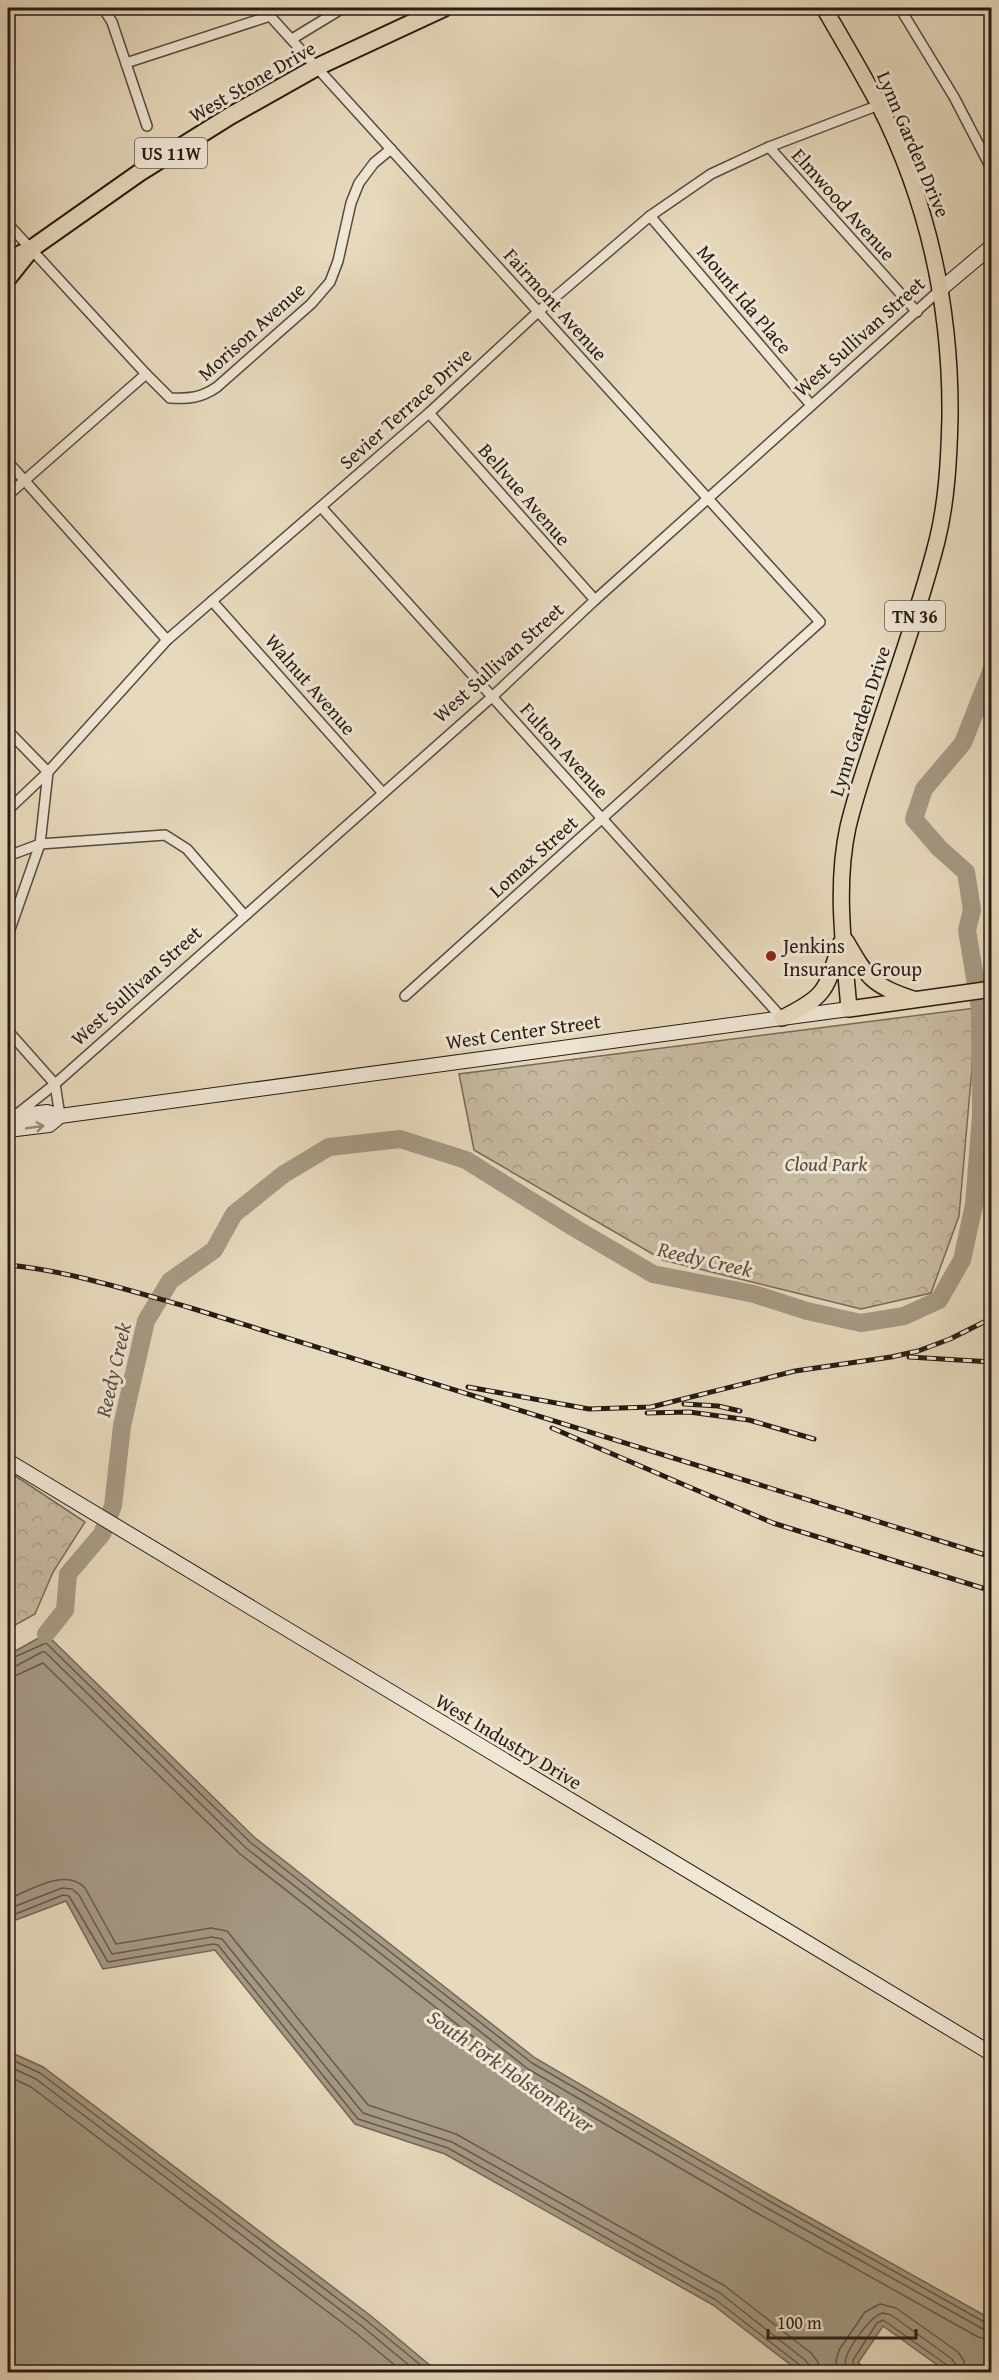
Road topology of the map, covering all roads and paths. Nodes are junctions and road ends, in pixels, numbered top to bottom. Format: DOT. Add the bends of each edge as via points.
graph roads {
  1 [pos="104,8"];
  2 [pos="343,8"];
  3 [pos="444,8"];
  4 [pos="824,8"];
  5 [pos="901,10"];
  6 [pos="269,12"];
  7 [pos="292,39"];
  8 [pos="126,63"];
  9 [pos="317,67"];
  10 [pos="879,105"];
  11 [pos="147,126"];
  12 [pos="769,147"];
  13 [pos="391,149"];
  14 [pos="992,170"];
  15 [pos="650,216"];
  16 [pos="8,224"];
  17 [pos="992,246"];
  18 [pos="31,249"];
  19 [pos="8,260"];
  20 [pos="8,278"];
  21 [pos="941,289"];
  22 [pos="538,311"];
  23 [pos="916,312"];
  24 [pos="146,374"];
  25 [pos="812,405"];
  26 [pos="429,413"];
  27 [pos="8,462"];
  28 [pos="23,480"];
  29 [pos="8,495"];
  30 [pos="708,500"];
  31 [pos="321,507"];
  32 [pos="595,600"];
  33 [pos="212,601"];
  34 [pos="820,622"];
  35 [pos="167,640"];
  36 [pos="493,696"];
  37 [pos="8,731"];
  38 [pos="48,772"];
  39 [pos="382,792"];
  40 [pos="8,810"];
  41 [pos="601,818"];
  42 [pos="40,844"];
  43 [pos="8,856"];
  44 [pos="244,915"];
  45 [pos="8,935"];
  46 [pos="843,936"];
  47 [pos="992,989"];
  48 [pos="405,996"];
  49 [pos="918,1000"];
  50 [pos="849,1009"];
  51 [pos="782,1018"];
  52 [pos="8,1031"];
  53 [pos="55,1084"];
  54 [pos="60,1116"];
  55 [pos="11,1117"];
  56 [pos="8,1130"];
  57 [pos="8,1461"];
  58 [pos="992,2054"];
  1 -- 8 [label="street"];
  2 -- 7 [label="street"];
  3 -- 9 [label="highway, West Stone Drive / US 11W"];
  4 -- 10 [label="main road, Lynn Garden Drive / TN 36"];
  5 -- 14 [label="street" via="954,97"];
  6 -- 7 [label="street, Fairmont Avenue"];
  6 -- 8 [label="street"];
  7 -- 9 [label="street, Fairmont Avenue"];
  8 -- 11 [label="street"];
  9 -- 13 [label="street, Fairmont Avenue"];
  9 -- 18 [label="highway, West Stone Drive / US 11W" via="139,172"];
  10 -- 12 [label="street, Sevier Terrace Drive"];
  10 -- 21 [label="main road, Lynn Garden Drive / TN 36" via="929,232"];
  12 -- 15 [label="street, Sevier Terrace Drive" via="711,174"];
  12 -- 23 [label="street, Elmwood Avenue"];
  13 -- 22 [label="street, Fairmont Avenue"];
  13 -- 24 [label="street, Morison Avenue" via="359,183 330,282 311,304 205,396 170,398"];
  15 -- 22 [label="street, Sevier Terrace Drive"];
  15 -- 25 [label="street, Mount Ida Place"];
  16 -- 18 [label="street, Morison Avenue"];
  17 -- 21 [label="main road, West Sullivan Street"];
  18 -- 19 [label="highway, West Stone Drive / US 11W"];
  18 -- 20 [label="highway, West Stone Drive / US 11W"];
  18 -- 24 [label="street, Morison Avenue"];
  21 -- 23 [label="street, West Sullivan Street"];
  21 -- 46 [label="main road, Lynn Garden Drive / TN 36" via="950,392 945,493 926,583 848,828 841,887"];
  22 -- 26 [label="street, Sevier Terrace Drive"];
  22 -- 30 [label="street, Fairmont Avenue"];
  23 -- 25 [label="street, West Sullivan Street"];
  24 -- 28 [label="street"];
  25 -- 30 [label="street, West Sullivan Street"];
  26 -- 31 [label="street, Sevier Terrace Drive"];
  26 -- 32 [label="street, Bellvue Avenue"];
  27 -- 28 [label="street"];
  28 -- 29 [label="street"];
  28 -- 35 [label="street"];
  30 -- 32 [label="street, West Sullivan Street"];
  30 -- 34 [label="street, Fairmont Avenue"];
  31 -- 33 [label="street, Sevier Terrace Drive"];
  31 -- 36 [label="street, Fulton Avenue"];
  32 -- 36 [label="street, West Sullivan Street"];
  33 -- 35 [label="street, Sevier Terrace Drive"];
  33 -- 39 [label="street, Walnut Avenue"];
  34 -- 41 [label="street, Lomax Street"];
  35 -- 38 [label="street, Sevier Terrace Drive"];
  36 -- 39 [label="street, West Sullivan Street"];
  36 -- 41 [label="street, Fulton Avenue"];
  37 -- 38 [label="street"];
  38 -- 40 [label="street, Sevier Terrace Drive"];
  38 -- 42 [label="street"];
  39 -- 44 [label="street, West Sullivan Street"];
  41 -- 48 [label="street, Lomax Street"];
  41 -- 51 [label="street, Fulton Avenue"];
  42 -- 43 [label="street"];
  42 -- 44 [label="street" via="165,835 187,849"];
  42 -- 45 [label="street"];
  44 -- 53 [label="street, West Sullivan Street"];
  46 -- 49 [label="main road" via="869,977 891,992"];
  46 -- 50 [label="main road, Lynn Garden Drive / TN 36"];
  46 -- 51 [label="main road" via="827,987 808,1005"];
  47 -- 49 [label="main road, West Center Street"];
  49 -- 50 [label="main road, West Center Street"];
  50 -- 51 [label="main road, West Center Street"];
  51 -- 54 [label="main road, West Center Street"];
  52 -- 53 [label="street"];
  53 -- 54 [label="street"];
  53 -- 55 [label="street, West Sullivan Street"];
  54 -- 55 [label="main road, West Center Street" via="47,1112"];
  56 -- 54 [label="main road, West Center Street, one-way" via="48,1125"];
  57 -- 58 [label="main road, West Industry Drive"];
}
